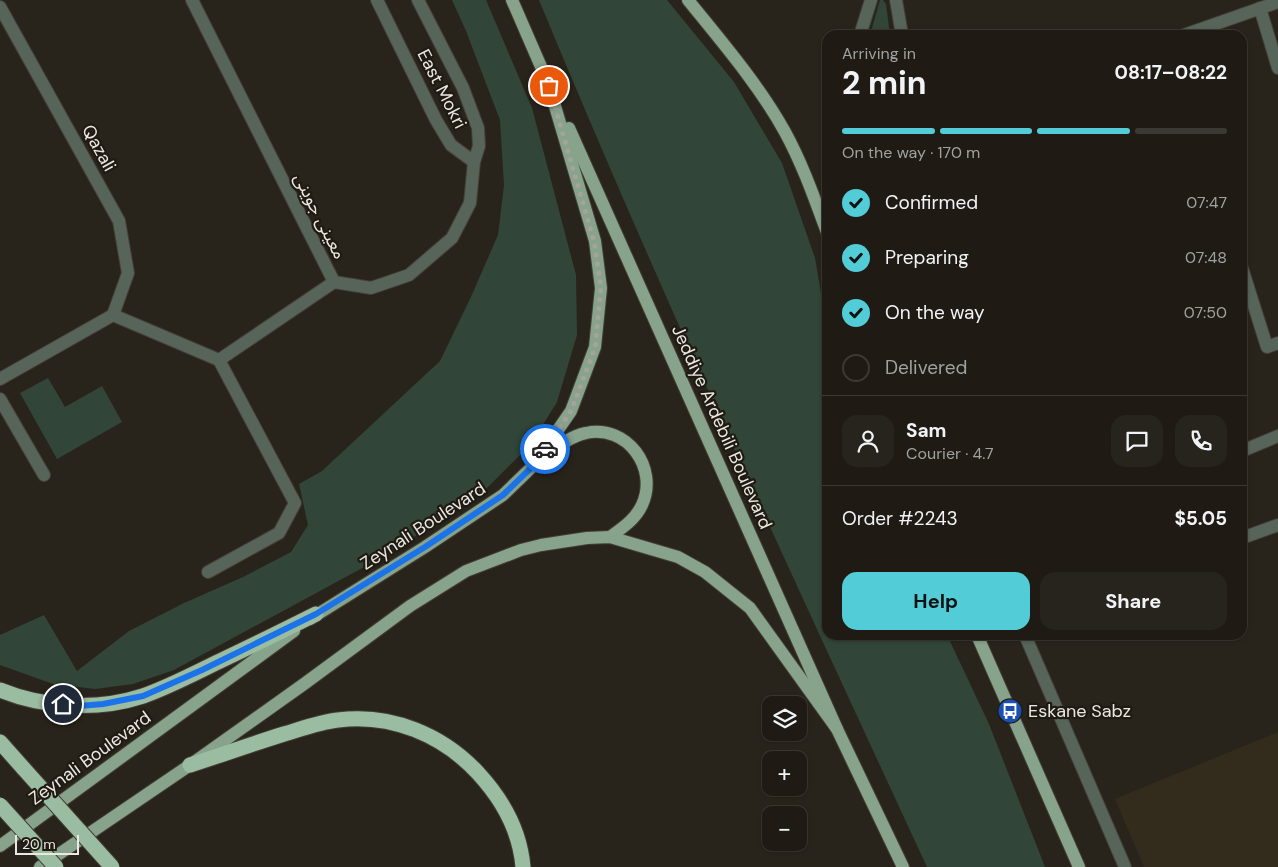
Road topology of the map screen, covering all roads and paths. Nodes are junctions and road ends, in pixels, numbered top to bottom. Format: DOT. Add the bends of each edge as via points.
graph roads {
  1 [pos="192,0"];
  2 [pos="377,0"];
  3 [pos="418,0"];
  4 [pos="512,0"];
  5 [pos="688,0"];
  6 [pos="871,0"];
  7 [pos="896,0"];
  8 [pos="1278,2"];
  9 [pos="0,7"];
  10 [pos="1260,8"];
  11 [pos="862,30"];
  12 [pos="901,30"];
  13 [pos="1198,30"];
  14 [pos="1278,68"];
  15 [pos="549,86"];
  16 [pos="474,162"];
  17 [pos="822,219"];
  18 [pos="334,282"];
  19 [pos="1247,284"];
  20 [pos="112,315"];
  21 [pos="1278,344"];
  22 [pos="219,360"];
  23 [pos="0,379"];
  24 [pos="0,399"];
  25 [pos="1278,436"];
  26 [pos="1247,449"];
  27 [pos="533,466"];
  28 [pos="44,475"];
  29 [pos="1278,525"];
  30 [pos="1247,536"];
  31 [pos="610,537"];
  32 [pos="208,572"];
  33 [pos="316,614"];
  34 [pos="979,640"];
  35 [pos="1027,640"];
  36 [pos="0,690"];
  37 [pos="837,729"];
  38 [pos="0,742"];
  39 [pos="190,765"];
  40 [pos="0,804"];
  41 [pos="0,846"];
  42 [pos="40,867"];
  43 [pos="56,867"];
  44 [pos="112,867"];
  45 [pos="523,867"];
  46 [pos="904,867"];
  47 [pos="1079,867"];
  48 [pos="1125,867"];
  1 -- 18 [label="street, معینی جوینی"];
  2 -- 16 [label="street, East Mokri" via="436,120 451,145"];
  3 -- 16 [label="street, East Mokri" via="463,88 478,128"];
  4 -- 15 [label="main road, Jeddiye Ardebili Boulevard"];
  5 -- 17 [label="main road" via="759,92 785,132"];
  6 -- 11 [label="street"];
  7 -- 12 [label="street"];
  8 -- 10 [label="street"];
  9 -- 20 [label="street, Qazali" via="119,221 128,273"];
  10 -- 13 [label="street"];
  10 -- 14 [label="street"];
  15 -- 27 [label="main road, Zeynali Boulevard" via="594,241 601,288 595,348 571,411"];
  15 -- 37 [label="main road, Jeddiye Ardebili Boulevard"];
  16 -- 18 [label="street, معینی جوینی" via="470,203 452,238 409,276 371,288"];
  18 -- 22 [label="street"];
  19 -- 21 [label="street" via="1267,347"];
  20 -- 22 [label="street"];
  20 -- 23 [label="street"];
  22 -- 32 [label="street" via="295,503 279,533"];
  24 -- 28 [label="street"];
  25 -- 26 [label="street"];
  27 -- 31 [label="main road" via="560,445 585,433 606,432 624,439 639,454 646,472 647,489 641,506 629,523"];
  27 -- 33 [label="main road, Zeynali Boulevard" via="503,495"];
  29 -- 30 [label="street"];
  31 -- 37 [label="main road" via="678,557 705,572 750,608"];
  31 -- 39 [label="main road" via="541,545 466,571 410,606"];
  33 -- 36 [label="highway" via="143,696 79,706 20,698"];
  33 -- 41 [label="main road, Zeynali Boulevard"];
  34 -- 47 [label="main road"];
  35 -- 48 [label="street"];
  37 -- 46 [label="main road, Jeddiye Ardebili Boulevard"];
  38 -- 44 [label="highway, bridge"];
  39 -- 42 [label="main road"];
  39 -- 45 [label="highway" via="309,726 339,720 374,720 409,727 443,743 492,788 510,819 522,852"];
  40 -- 43 [label="highway, bridge"];
}
